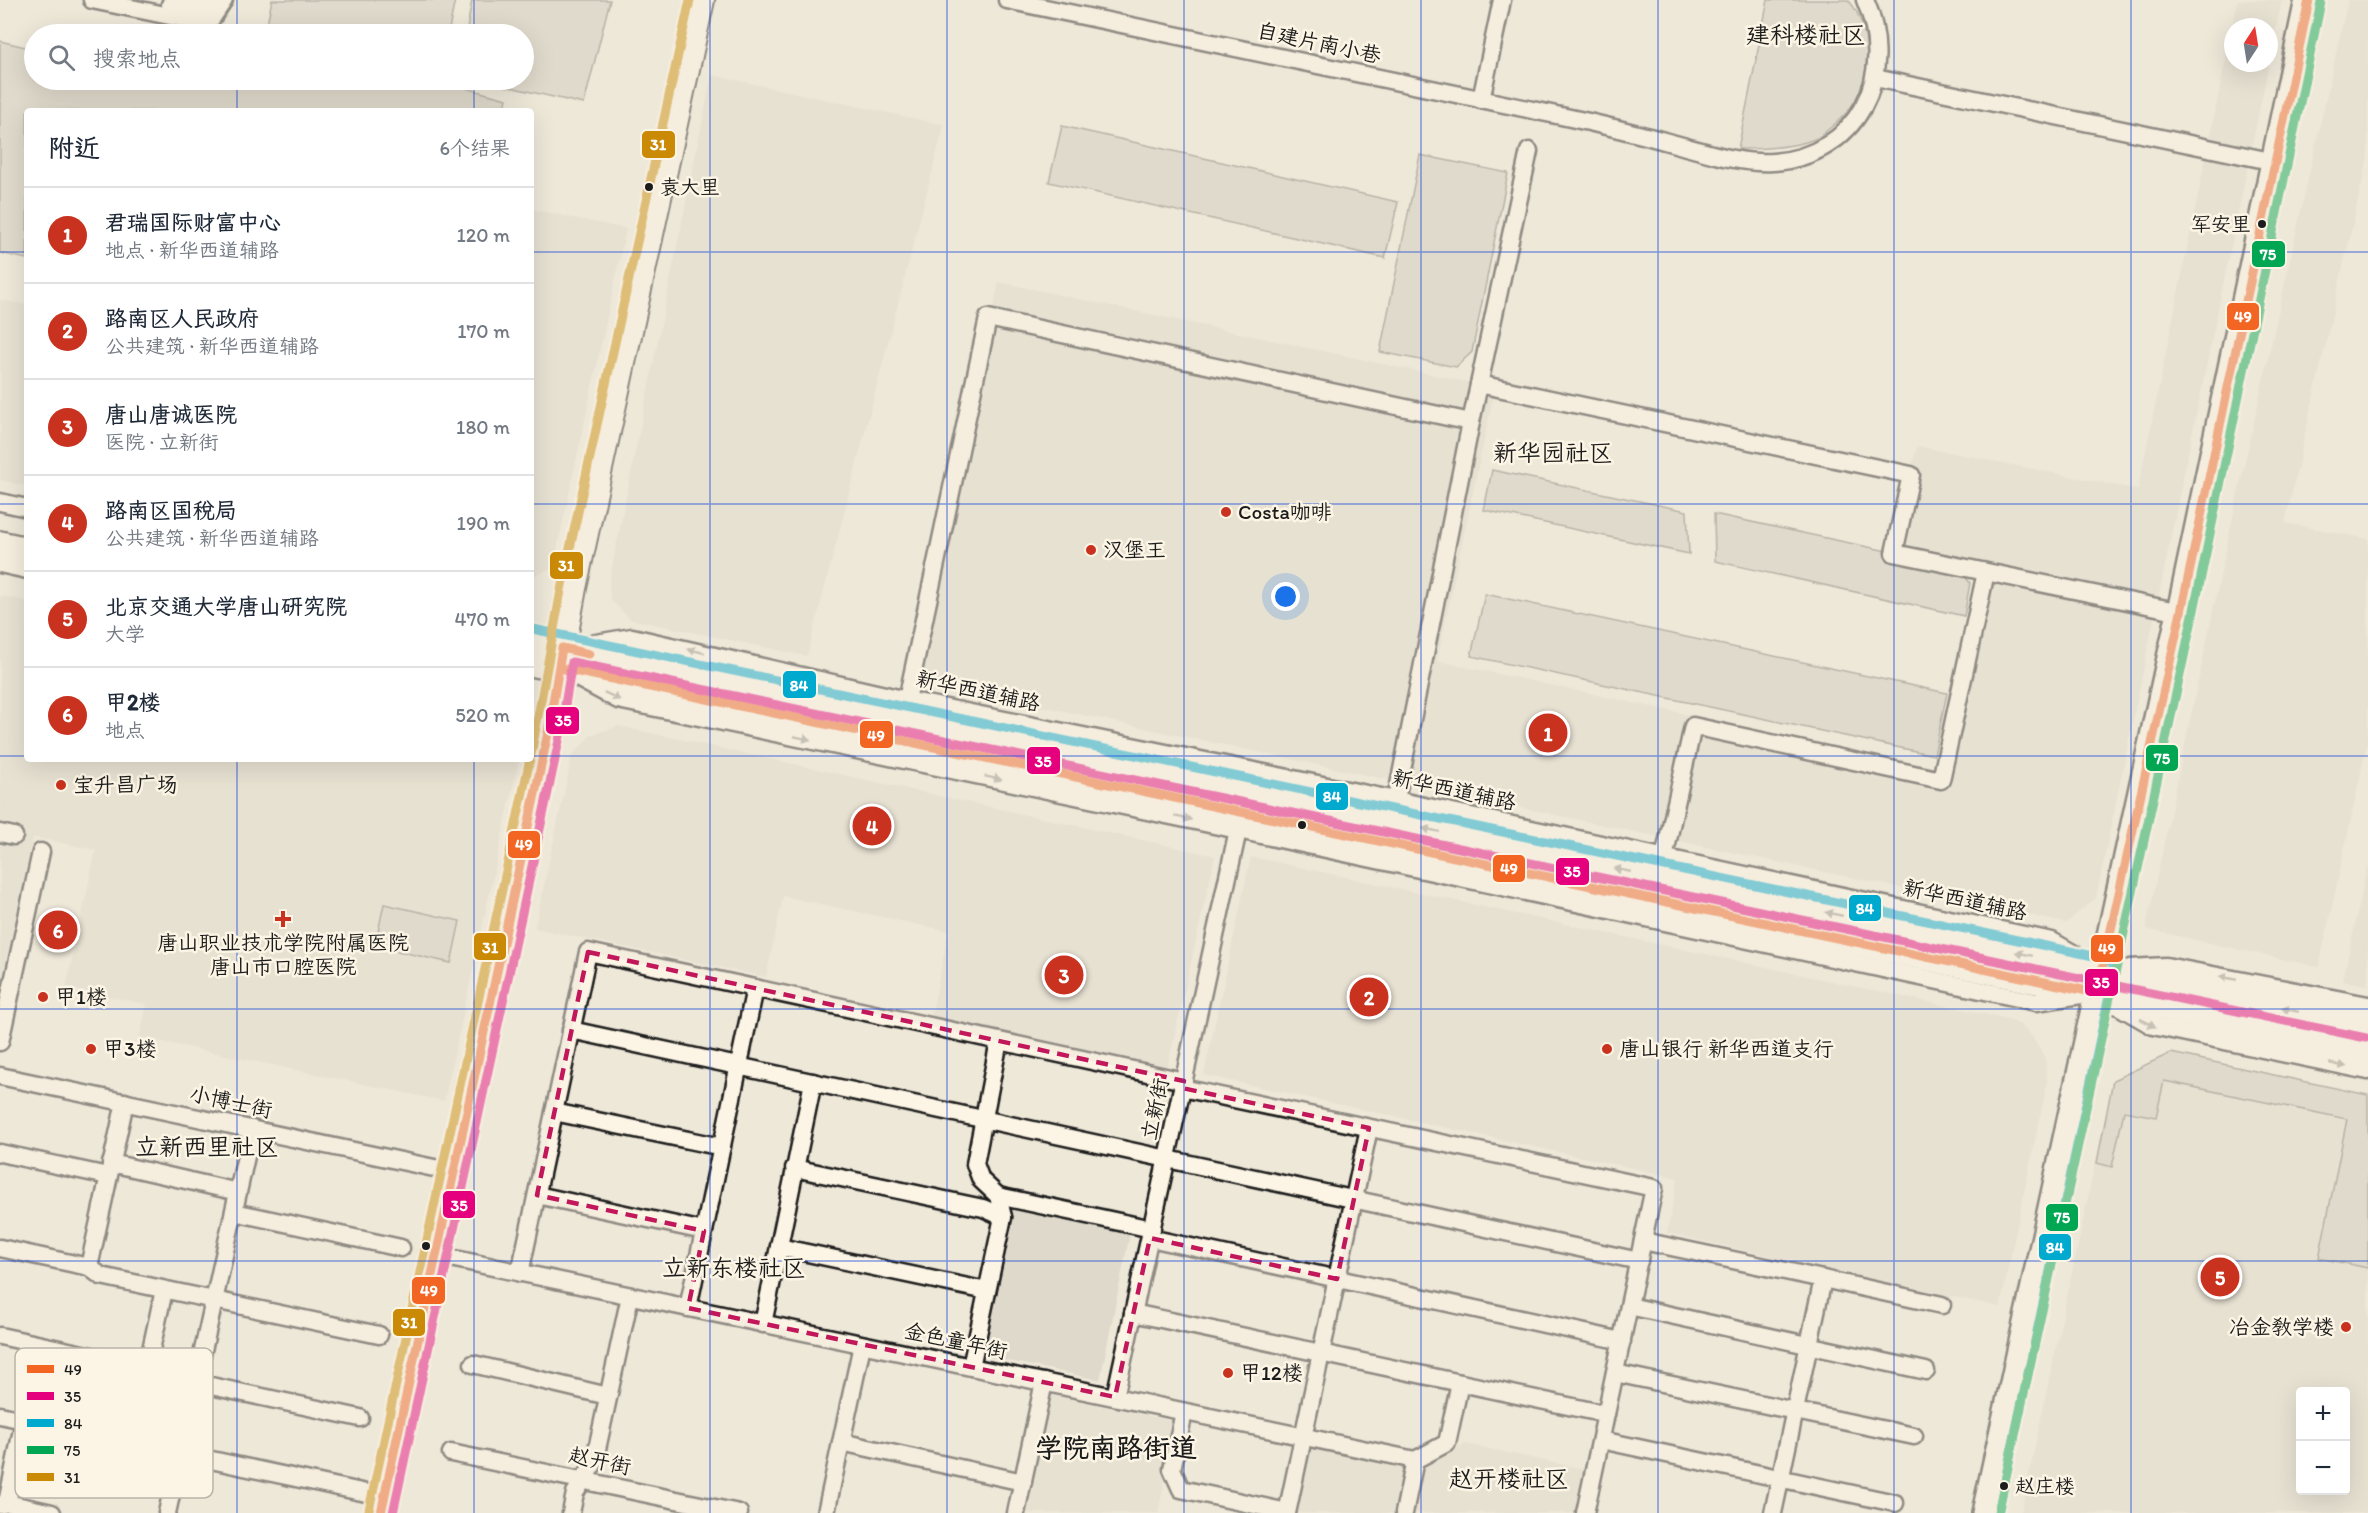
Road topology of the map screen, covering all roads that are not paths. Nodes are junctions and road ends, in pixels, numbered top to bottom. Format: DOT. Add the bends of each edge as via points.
graph roads {
  1 [pos="92,0"];
  2 [pos="146,0"];
  3 [pos="213,0"];
  4 [pos="224,0"];
  5 [pos="702,0"];
  6 [pos="1007,0"];
  7 [pos="1092,0"];
  8 [pos="1502,0"];
  9 [pos="1865,0"];
  10 [pos="2309,0"];
  11 [pos="1088,17"];
  12 [pos="1875,78"];
  13 [pos="1481,100"];
  14 [pos="1529,151"];
  15 [pos="2275,162"];
  16 [pos="1479,384"];
  17 [pos="1471,422"];
  18 [pos="0,502"];
  19 [pos="24,507"];
  20 [pos="0,528"];
  21 [pos="24,533"];
  22 [pos="0,545"];
  23 [pos="24,550"];
  24 [pos="0,564"];
  25 [pos="24,569"];
  26 [pos="1986,572"];
  27 [pos="2181,612"];
  28 [pos="534,631"];
  29 [pos="534,643"];
  30 [pos="561,658"];
  31 [pos="534,662"];
  32 [pos="534,668"];
  33 [pos="907,700"];
  34 [pos="1396,800"];
  35 [pos="1238,830"];
  36 [pos="41,852"];
  37 [pos="1662,868"];
  38 [pos="2100,982"];
  39 [pos="755,988"];
  40 [pos="2368,1005"];
  41 [pos="2368,1026"];
  42 [pos="571,1030"];
  43 [pos="999,1041"];
  44 [pos="0,1042"];
  45 [pos="2368,1050"];
  46 [pos="738,1066"];
  47 [pos="2368,1071"];
  48 [pos="0,1076"];
  49 [pos="813,1082"];
  50 [pos="1183,1085"];
  51 [pos="125,1102"];
  52 [pos="554,1112"];
  53 [pos="984,1120"];
  54 [pos="1369,1128"];
  55 [pos="252,1130"];
  56 [pos="722,1147"];
  57 [pos="0,1153"];
  58 [pos="1167,1159"];
  59 [pos="794,1168"];
  60 [pos="110,1170"];
  61 [pos="453,1172"];
  62 [pos="238,1192"];
  63 [pos="537,1195"];
  64 [pos="998,1196"];
  65 [pos="1354,1200"];
  66 [pos="234,1212"];
  67 [pos="1003,1217"];
  68 [pos="704,1232"];
  69 [pos="1151,1234"];
  70 [pos="1643,1241"];
  71 [pos="779,1247"];
  72 [pos="0,1248"];
  73 [pos="401,1248"];
  74 [pos="436,1255"];
  75 [pos="1639,1261"];
  76 [pos="88,1267"];
  77 [pos="520,1273"];
  78 [pos="1337,1279"];
  79 [pos="1823,1280"];
  80 [pos="165,1290"];
  81 [pos="987,1291"];
  82 [pos="630,1296"];
  83 [pos="214,1300"];
  84 [pos="1942,1305"];
  85 [pos="1629,1306"];
  86 [pos="687,1308"];
  87 [pos="1133,1313"];
  88 [pos="763,1324"];
  89 [pos="379,1335"];
  90 [pos="0,1336"];
  91 [pos="1622,1341"];
  92 [pos="862,1345"];
  93 [pos="1809,1345"];
  94 [pos="55,1348"];
  95 [pos="152,1348"];
  96 [pos="203,1348"];
  97 [pos="1321,1353"];
  98 [pos="473,1364"];
  99 [pos="971,1367"];
  100 [pos="1926,1371"];
  101 [pos="1615,1373"];
  102 [pos="1044,1383"];
  103 [pos="1460,1383"];
  104 [pos="213,1387"];
  105 [pos="608,1396"];
  106 [pos="1115,1397"];
  107 [pos="1795,1411"];
  108 [pos="1184,1412"];
  109 [pos="1606,1414"];
  110 [pos="0,1415"];
  111 [pos="15,1418"];
  112 [pos="360,1418"];
  113 [pos="1914,1436"];
  114 [pos="1303,1437"];
  115 [pos="1601,1440"];
  116 [pos="841,1442"];
  117 [pos="451,1453"];
  118 [pos="15,1456"];
  119 [pos="1415,1460"];
  120 [pos="213,1461"];
  121 [pos="1780,1479"];
  122 [pos="582,1480"];
  123 [pos="1023,1482"];
  124 [pos="170,1498"];
  125 [pos="1894,1503"];
  126 [pos="3,1504"];
  127 [pos="383,1505"];
  128 [pos="52,1513"];
  129 [pos="167,1513"];
  130 [pos="572,1513"];
  131 [pos="739,1513"];
  132 [pos="826,1513"];
  133 [pos="1016,1513"];
  134 [pos="1287,1513"];
  135 [pos="1404,1513"];
  136 [pos="1585,1513"];
  137 [pos="1773,1513"];
  138 [pos="1986,1513"];
  1 -- 4 [label="street" via="200,21 212,18"];
  2 -- 3 [label="street" via="190,8 207,7"];
  5 -- 30 [label="street"];
  6 -- 11 [label="street, 自建片南小巷"];
  7 -- 11 [label="street"];
  8 -- 13 [label="street"];
  9 -- 12 [label="street, 自建片南小巷" via="1876,31"];
  10 -- 15 [label="main road"];
  11 -- 13 [label="street, 自建片南小巷"];
  12 -- 13 [label="street, 自建片南小巷" via="1861,111 1831,143 1811,153 1772,162 1722,157 1575,119"];
  12 -- 15 [label="street"];
  14 -- 16 [label="street"];
  15 -- 27 [label="main road"];
  16 -- 17 [label="street"];
  16 -- 26 [label="street" via="1911,475 1894,553"];
  17 -- 33 [label="street" via="988,318"];
  17 -- 34 [label="street"];
  18 -- 19 [label="street"];
  20 -- 21 [label="main road"];
  22 -- 23 [label="main road"];
  24 -- 25 [label="street"];
  26 -- 27 [label="street"];
  26 -- 37 [label="street" via="1941,780 1693,726"];
  27 -- 38 [label="main road"];
  28 -- 30 [label="street, 新华西道辅路"];
  29 -- 30 [label="main road"];
  30 -- 31 [label="main road"];
  30 -- 32 [label="street, 新华西道辅路"];
  33 -- 30 [label="street, 新华西道辅路, one-way" via="632,637"];
  30 -- 35 [label="street, 新华西道辅路, one-way" via="618,700"];
  37 -- 30 [label="main road, one-way"];
  30 -- 38 [label="main road"];
  30 -- 61 [label="street"];
  33 -- 34 [label="street, 新华西道辅路"];
  34 -- 37 [label="street, 新华西道辅路"];
  35 -- 38 [label="street, 新华西道辅路" via="2037,1002"];
  35 -- 50 [label="street, 立新街"];
  36 -- 44 [label="street"];
  38 -- 37 [label="main road, one-way"];
  40 -- 38 [label="street, 新华西道辅路, one-way" via="2166,966"];
  41 -- 38 [label="main road, one-way"];
  38 -- 45 [label="main road"];
  38 -- 47 [label="street, one-way" via="2153,1026"];
  38 -- 138 [label="main road"];
  39 -- 42 [label="street" via="588,952"];
  39 -- 43 [label="street"];
  39 -- 46 [label="street"];
  42 -- 46 [label="street"];
  42 -- 52 [label="street"];
  43 -- 50 [label="street"];
  43 -- 53 [label="street"];
  46 -- 49 [label="street"];
  46 -- 56 [label="street"];
  48 -- 51 [label="street, 小博士街"];
  49 -- 53 [label="street"];
  49 -- 59 [label="street"];
  50 -- 54 [label="street"];
  50 -- 58 [label="street, 立新街"];
  51 -- 55 [label="street, 小博士街"];
  51 -- 60 [label="street"];
  52 -- 56 [label="street"];
  52 -- 63 [label="street"];
  53 -- 58 [label="street"];
  53 -- 64 [label="street" via="975,1164 981,1180"];
  54 -- 65 [label="street"];
  54 -- 70 [label="street" via="1654,1188"];
  55 -- 61 [label="street, 小博士街"];
  55 -- 62 [label="street"];
  56 -- 68 [label="street"];
  57 -- 60 [label="street"];
  58 -- 65 [label="street"];
  58 -- 69 [label="street, 立新街"];
  59 -- 67 [label="street" via="983,1208"];
  59 -- 71 [label="street"];
  60 -- 62 [label="street"];
  60 -- 76 [label="street"];
  61 -- 74 [label="street"];
  62 -- 66 [label="street"];
  63 -- 68 [label="street"];
  63 -- 77 [label="street"];
  64 -- 67 [label="street"];
  64 -- 69 [label="street"];
  65 -- 75 [label="street"];
  65 -- 78 [label="street"];
  66 -- 73 [label="street"];
  66 -- 83 [label="street"];
  67 -- 81 [label="street"];
  68 -- 86 [label="street"];
  69 -- 78 [label="street"];
  69 -- 87 [label="street, 立新街"];
  70 -- 75 [label="street"];
  70 -- 79 [label="street"];
  71 -- 81 [label="street"];
  71 -- 88 [label="street"];
  72 -- 76 [label="street"];
  74 -- 77 [label="street, 金色童年街"];
  74 -- 127 [label="street"];
  75 -- 85 [label="street"];
  76 -- 80 [label="street" via="101,1276"];
  77 -- 82 [label="street, 金色童年街"];
  78 -- 91 [label="street"];
  78 -- 97 [label="street"];
  79 -- 84 [label="street"];
  79 -- 93 [label="street"];
  80 -- 83 [label="street"];
  80 -- 95 [label="street"];
  81 -- 99 [label="street"];
  82 -- 86 [label="street, 金色童年街"];
  82 -- 105 [label="street"];
  83 -- 89 [label="street"];
  83 -- 96 [label="street"];
  85 -- 91 [label="street"];
  85 -- 93 [label="street"];
  86 -- 88 [label="street, 金色童年街"];
  87 -- 97 [label="street"];
  87 -- 106 [label="street, 立新街"];
  88 -- 92 [label="street, 金色童年街"];
  90 -- 94 [label="street"];
  91 -- 101 [label="street"];
  92 -- 99 [label="street, 金色童年街"];
  92 -- 116 [label="street"];
  93 -- 100 [label="street"];
  93 -- 107 [label="street"];
  97 -- 103 [label="street"];
  97 -- 114 [label="street"];
  98 -- 105 [label="street"];
  99 -- 102 [label="street, 金色童年街"];
  101 -- 107 [label="street"];
  101 -- 109 [label="street"];
  102 -- 106 [label="street, 金色童年街"];
  102 -- 123 [label="street"];
  103 -- 109 [label="street"];
  103 -- 119 [label="street" via="1447,1443"];
  104 -- 112 [label="street"];
  105 -- 122 [label="street" via="594,1463"];
  106 -- 108 [label="street, 金色童年街"];
  107 -- 113 [label="street"];
  107 -- 121 [label="street"];
  108 -- 114 [label="street, 金色童年街"];
  108 -- 134 [label="street" via="1172,1469 1181,1489"];
  109 -- 115 [label="street"];
  110 -- 111 [label="street"];
  114 -- 119 [label="street, 金色童年街"];
  114 -- 134 [label="street"];
  115 -- 121 [label="street"];
  115 -- 136 [label="street"];
  116 -- 123 [label="street"];
  116 -- 132 [label="street"];
  117 -- 122 [label="street, 赵开街"];
  118 -- 126 [label="street"];
  119 -- 135 [label="street"];
  120 -- 127 [label="street"];
  121 -- 125 [label="street"];
  121 -- 137 [label="street"];
  122 -- 130 [label="street" via="575,1492"];
  122 -- 131 [label="street, 赵开街"];
  123 -- 133 [label="street"];
  124 -- 129 [label="street"];
  126 -- 128 [label="street"];
}
